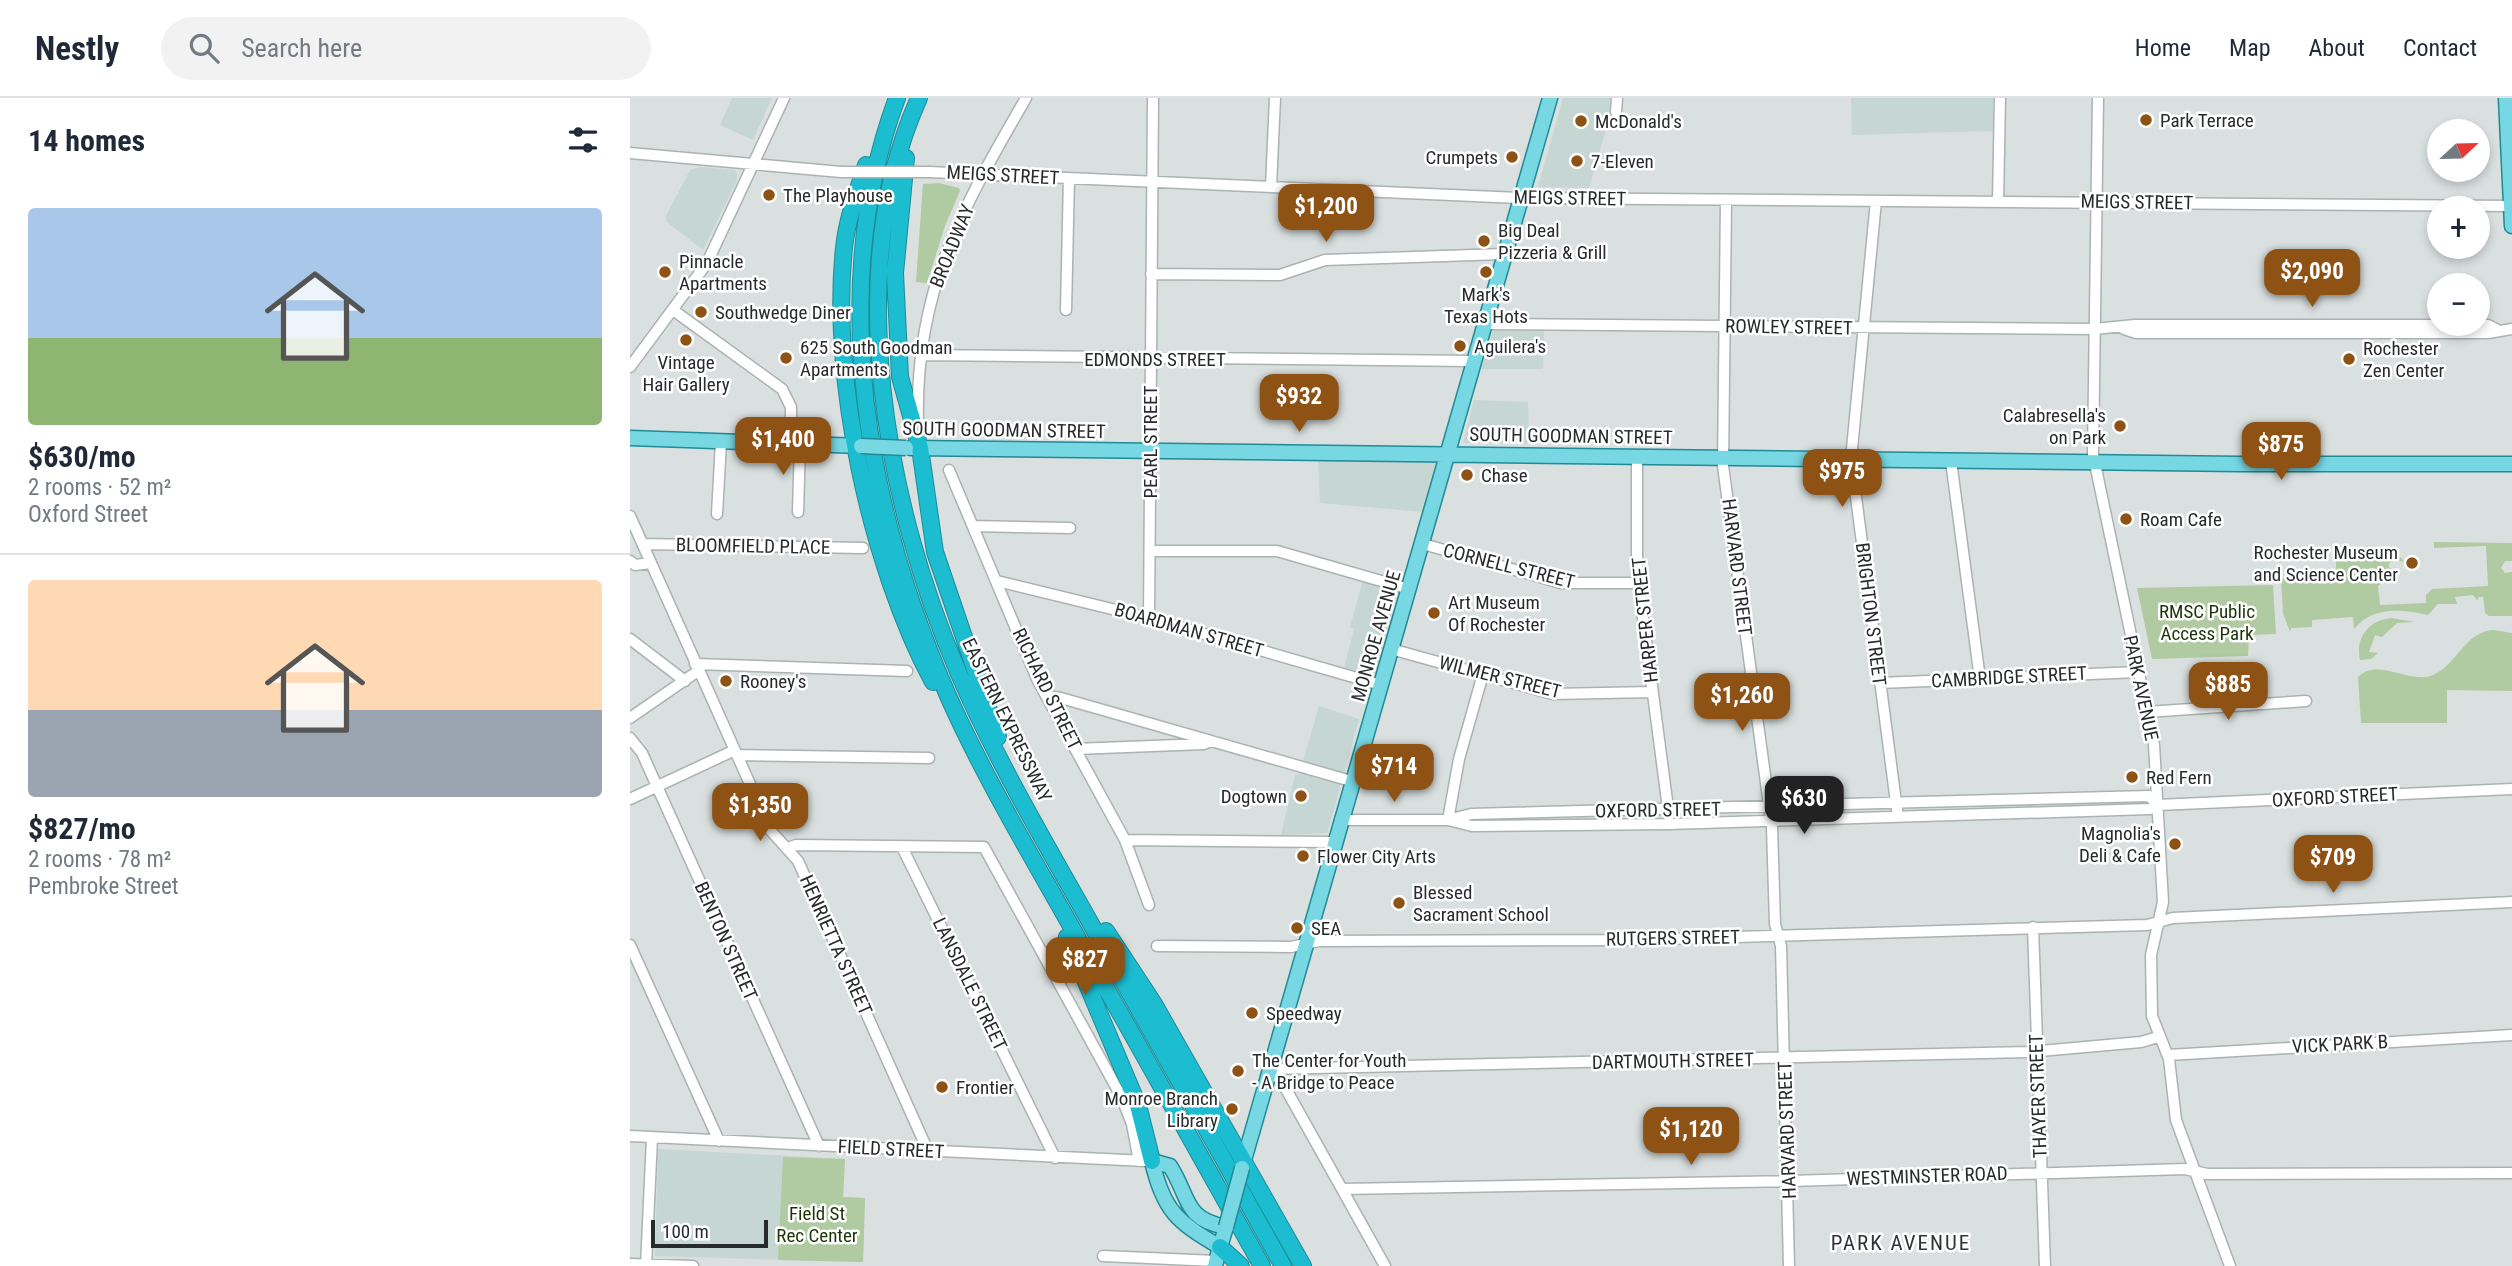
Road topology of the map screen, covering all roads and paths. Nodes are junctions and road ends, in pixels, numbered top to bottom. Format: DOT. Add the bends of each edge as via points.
graph roads {
  1 [pos="784,98"];
  2 [pos="895,98"];
  3 [pos="920,98"];
  4 [pos="1026,98"];
  5 [pos="1153,98"];
  6 [pos="1275,98"];
  7 [pos="1550,98"];
  8 [pos="1617,98"];
  9 [pos="2000,98"];
  10 [pos="2098,98"];
  11 [pos="2506,98"];
  12 [pos="1616,112"];
  13 [pos="630,153"];
  14 [pos="752,166"];
  15 [pos="983,173"];
  16 [pos="1069,178"];
  17 [pos="1152,182"];
  18 [pos="1271,187"];
  19 [pos="1519,198"];
  20 [pos="1726,201"];
  21 [pos="1876,201"];
  22 [pos="1998,201"];
  23 [pos="2096,201"];
  24 [pos="2511,206"];
  25 [pos="2512,226"];
  26 [pos="1503,254"];
  27 [pos="1151,274"];
  28 [pos="673,310"];
  29 [pos="1066,310"];
  30 [pos="1483,324"];
  31 [pos="1724,326"];
  32 [pos="1863,327"];
  33 [pos="2512,329"];
  34 [pos="2094,330"];
  35 [pos="921,355"];
  36 [pos="1150,358"];
  37 [pos="1473,361"];
  38 [pos="630,367"];
  39 [pos="630,439"];
  40 [pos="721,442"];
  41 [pos="795,444"];
  42 [pos="859,446"];
  43 [pos="913,448"];
  44 [pos="1150,450"];
  45 [pos="1447,452"];
  46 [pos="1637,457"];
  47 [pos="1723,459"];
  48 [pos="1851,460"];
  49 [pos="1951,461"];
  50 [pos="2094,462"];
  51 [pos="2512,464"];
  52 [pos="949,470"];
  53 [pos="798,512"];
  54 [pos="717,514"];
  55 [pos="630,516"];
  56 [pos="973,526"];
  57 [pos="1070,528"];
  58 [pos="643,544"];
  59 [pos="1423,544"];
  60 [pos="863,548"];
  61 [pos="1150,551"];
  62 [pos="630,561"];
  63 [pos="650,563"];
  64 [pos="997,580"];
  65 [pos="1638,583"];
  66 [pos="1409,589"];
  67 [pos="1149,618"];
  68 [pos="630,639"];
  69 [pos="1391,649"];
  70 [pos="697,667"];
  71 [pos="907,671"];
  72 [pos="2138,672"];
  73 [pos="1483,674"];
  74 [pos="1980,679"];
  75 [pos="685,681"];
  76 [pos="1880,683"];
  77 [pos="1381,685"];
  78 [pos="1652,692"];
  79 [pos="1046,696"];
  80 [pos="2306,701"];
  81 [pos="2147,712"];
  82 [pos="630,718"];
  83 [pos="630,738"];
  84 [pos="1211,741"];
  85 [pos="1076,749"];
  86 [pos="736,753"];
  87 [pos="929,758"];
  88 [pos="985,772"];
  89 [pos="1351,781"];
  90 [pos="657,787"];
  91 [pos="2512,789"];
  92 [pos="1021,798"];
  93 [pos="630,799"];
  94 [pos="1896,803"];
  95 [pos="2158,805"];
  96 [pos="1768,807"];
  97 [pos="1668,810"];
  98 [pos="1897,818"];
  99 [pos="1340,820"];
  100 [pos="1448,820"];
  101 [pos="1771,821"];
  102 [pos="1670,824"];
  103 [pos="1125,840"];
  104 [pos="1334,842"];
  105 [pos="902,847"];
  106 [pos="788,848"];
  107 [pos="1049,848"];
  108 [pos="1034,860"];
  109 [pos="2512,902"];
  110 [pos="1149,905"];
  111 [pos="2161,922"];
  112 [pos="2033,927"];
  113 [pos="1779,935"];
  114 [pos="1306,944"];
  115 [pos="630,945"];
  116 [pos="1157,946"];
  117 [pos="2512,1035"];
  118 [pos="2158,1037"];
  119 [pos="2036,1050"];
  120 [pos="2168,1055"];
  121 [pos="1785,1058"];
  122 [pos="1270,1069"];
  123 [pos="630,1136"];
  124 [pos="652,1138"];
  125 [pos="719,1141"];
  126 [pos="819,1146"];
  127 [pos="928,1151"];
  128 [pos="1055,1158"];
  129 [pos="1146,1161"];
  130 [pos="1243,1163"];
  131 [pos="2194,1171"];
  132 [pos="2041,1172"];
  133 [pos="2512,1173"];
  134 [pos="1790,1181"];
  135 [pos="1342,1189"];
  136 [pos="1226,1227"];
  137 [pos="1103,1256"];
  138 [pos="1217,1258"];
  139 [pos="630,1264"];
  140 [pos="646,1265"];
  141 [pos="693,1266"];
  142 [pos="1241,1266"];
  143 [pos="1262,1266"];
  144 [pos="1283,1266"];
  145 [pos="1303,1266"];
  146 [pos="1385,1266"];
  147 [pos="1789,1266"];
  148 [pos="2045,1266"];
  149 [pos="2230,1266"];
  1 -- 14 [label="street"];
  2 -- 42 [label="highway" via="868,159 844,246 845,346"];
  2 -- 88 [label="highway, EASTERN EXPRESSWAY" via="873,176 862,248 861,333 871,426 885,504 912,601 948,695"];
  3 -- 43 [label="highway" via="901,190 895,294 900,377"];
  3 -- 92 [label="highway, EASTERN EXPRESSWAY" via="894,166 882,237 879,322 888,422 906,513 936,616 974,709"];
  4 -- 15 [label="street, BROADWAY"];
  5 -- 17 [label="street, PEARL STREET"];
  6 -- 18 [label="street"];
  7 -- 19 [label="main road, MONROE AVENUE"];
  8 -- 12 [label="street"];
  9 -- 22 [label="street"];
  10 -- 23 [label="street, PARK AVENUE"];
  11 -- 24 [label="main road"];
  13 -- 14 [label="street, MEIGS STREET"];
  14 -- 15 [label="street, MEIGS STREET, bridge"];
  14 -- 28 [label="street" via="708,262"];
  15 -- 16 [label="street, MEIGS STREET"];
  15 -- 35 [label="street, BROADWAY" via="953,231 934,285"];
  16 -- 17 [label="street, MEIGS STREET"];
  16 -- 29 [label="street"];
  17 -- 18 [label="street, MEIGS STREET"];
  17 -- 27 [label="street, PEARL STREET"];
  18 -- 19 [label="street, MEIGS STREET"];
  19 -- 20 [label="street, MEIGS STREET"];
  19 -- 26 [label="main road, MONROE AVENUE"];
  20 -- 21 [label="street, MEIGS STREET"];
  20 -- 31 [label="street, HARVARD STREET"];
  21 -- 22 [label="street, MEIGS STREET"];
  21 -- 32 [label="street, BRIGHTON STREET"];
  22 -- 23 [label="street, MEIGS STREET"];
  23 -- 24 [label="street, MEIGS STREET"];
  23 -- 34 [label="street, PARK AVENUE"];
  24 -- 25 [label="main road"];
  26 -- 27 [label="street" via="1325,260 1280,275"];
  26 -- 30 [label="main road, MONROE AVENUE"];
  27 -- 36 [label="street, PEARL STREET"];
  28 -- 38 [label="street"];
  28 -- 41 [label="street" via="782,389 791,407"];
  30 -- 31 [label="street, ROWLEY STREET"];
  30 -- 37 [label="main road, MONROE AVENUE"];
  31 -- 32 [label="street, ROWLEY STREET"];
  31 -- 47 [label="street, HARVARD STREET"];
  32 -- 34 [label="street, ROWLEY STREET"];
  32 -- 48 [label="street, BRIGHTON STREET"];
  33 -- 34 [label="street, ROWLEY STREET" via="2291,334"];
  34 -- 50 [label="street, PARK AVENUE"];
  35 -- 36 [label="street, EDMONDS STREET"];
  35 -- 43 [label="street, BROADWAY"];
  36 -- 37 [label="street, EDMONDS STREET"];
  36 -- 44 [label="street, PEARL STREET"];
  37 -- 45 [label="main road, MONROE AVENUE"];
  39 -- 40 [label="main road, SOUTH GOODMAN STREET"];
  40 -- 41 [label="main road, SOUTH GOODMAN STREET"];
  40 -- 54 [label="street"];
  41 -- 42 [label="main road, SOUTH GOODMAN STREET"];
  41 -- 53 [label="street"];
  42 -- 43 [label="main road, SOUTH GOODMAN STREET, bridge"];
  42 -- 88 [label="highway" via="883,560 900,612 929,675"];
  43 -- 44 [label="main road, SOUTH GOODMAN STREET"];
  43 -- 92 [label="highway" via="934,552"];
  44 -- 45 [label="main road, SOUTH GOODMAN STREET"];
  44 -- 61 [label="street, PEARL STREET"];
  45 -- 46 [label="main road, SOUTH GOODMAN STREET"];
  45 -- 59 [label="main road, MONROE AVENUE"];
  46 -- 47 [label="main road, SOUTH GOODMAN STREET"];
  46 -- 65 [label="street, HARPER STREET"];
  47 -- 48 [label="main road, SOUTH GOODMAN STREET"];
  47 -- 96 [label="street, HARVARD STREET"];
  48 -- 49 [label="main road, SOUTH GOODMAN STREET"];
  48 -- 76 [label="street, BRIGHTON STREET"];
  49 -- 50 [label="main road, SOUTH GOODMAN STREET"];
  49 -- 74 [label="street"];
  50 -- 51 [label="main road, SOUTH GOODMAN STREET"];
  50 -- 72 [label="street, PARK AVENUE"];
  52 -- 56 [label="street, RICHARD STREET"];
  55 -- 58 [label="street, HENRIETTA STREET"];
  56 -- 57 [label="street"];
  56 -- 64 [label="street, RICHARD STREET"];
  58 -- 60 [label="street, BLOOMFIELD PLACE"];
  58 -- 63 [label="street, HENRIETTA STREET"];
  59 -- 65 [label="street, CORNELL STREET" via="1561,583"];
  59 -- 66 [label="main road, MONROE AVENUE"];
  61 -- 66 [label="street" via="1277,551"];
  61 -- 67 [label="street, PEARL STREET"];
  62 -- 63 [label="street"];
  63 -- 70 [label="street, HENRIETTA STREET"];
  64 -- 67 [label="street, BOARDMAN STREET"];
  64 -- 79 [label="street, RICHARD STREET"];
  65 -- 78 [label="street, HARPER STREET"];
  66 -- 69 [label="main road, MONROE AVENUE"];
  67 -- 77 [label="street, BOARDMAN STREET"];
  68 -- 75 [label="street"];
  69 -- 73 [label="street, WILMER STREET"];
  69 -- 77 [label="main road, MONROE AVENUE"];
  70 -- 71 [label="street"];
  70 -- 75 [label="street"];
  70 -- 86 [label="street, HENRIETTA STREET"];
  72 -- 74 [label="street, CAMBRIDGE STREET"];
  72 -- 81 [label="street, PARK AVENUE"];
  73 -- 78 [label="street, WILMER STREET" via="1553,694"];
  73 -- 100 [label="street" via="1459,759"];
  74 -- 76 [label="street, CAMBRIDGE STREET"];
  75 -- 82 [label="street"];
  76 -- 94 [label="street, BRIGHTON STREET"];
  77 -- 89 [label="main road, MONROE AVENUE"];
  78 -- 97 [label="street, HARPER STREET"];
  79 -- 84 [label="street"];
  79 -- 85 [label="street, RICHARD STREET"];
  80 -- 81 [label="street"];
  81 -- 95 [label="street, PARK AVENUE"];
  83 -- 90 [label="street, BENTON STREET"];
  84 -- 85 [label="street"];
  84 -- 89 [label="street"];
  85 -- 103 [label="street, RICHARD STREET"];
  86 -- 87 [label="street"];
  86 -- 90 [label="street"];
  86 -- 106 [label="street, HENRIETTA STREET" via="771,831"];
  88 -- 108 [label="highway, EASTERN EXPRESSWAY"];
  89 -- 99 [label="main road, MONROE AVENUE"];
  90 -- 93 [label="street"];
  90 -- 126 [label="street, BENTON STREET"];
  91 -- 95 [label="street, OXFORD STREET"];
  92 -- 107 [label="highway, EASTERN EXPRESSWAY"];
  94 -- 95 [label="street, OXFORD STREET" via="2149,796"];
  94 -- 96 [label="street, OXFORD STREET"];
  94 -- 98 [label="street, BRIGHTON STREET"];
  95 -- 98 [label="street, OXFORD STREET" via="2150,809"];
  95 -- 111 [label="street, PARK AVENUE"];
  96 -- 97 [label="street, OXFORD STREET"];
  96 -- 101 [label="street, HARVARD STREET"];
  97 -- 100 [label="street, OXFORD STREET" via="1471,814"];
  97 -- 102 [label="street, HARPER STREET"];
  98 -- 101 [label="street, OXFORD STREET"];
  99 -- 100 [label="street, OXFORD STREET"];
  99 -- 104 [label="main road, MONROE AVENUE"];
  100 -- 102 [label="street, OXFORD STREET" via="1472,826"];
  101 -- 102 [label="street, OXFORD STREET"];
  101 -- 113 [label="street, HARVARD STREET"];
  103 -- 104 [label="street"];
  103 -- 110 [label="street, RICHARD STREET"];
  104 -- 114 [label="main road, MONROE AVENUE"];
  105 -- 106 [label="street"];
  105 -- 128 [label="street, LANSDALE STREET"];
  105 -- 129 [label="street" via="984,848 1121,1096"];
  106 -- 127 [label="street, HENRIETTA STREET" via="798,861"];
  107 -- 130 [label="highway" via="1150,997"];
  107 -- 144 [label="highway, EASTERN EXPRESSWAY"];
  108 -- 129 [label="highway" via="1138,1105"];
  108 -- 143 [label="highway, EASTERN EXPRESSWAY"];
  109 -- 111 [label="street, RUTGERS STREET"];
  111 -- 112 [label="street, RUTGERS STREET"];
  111 -- 118 [label="street, PARK AVENUE" via="2150,961 2152,1016"];
  112 -- 113 [label="street, RUTGERS STREET"];
  112 -- 119 [label="street, THAYER STREET"];
  113 -- 114 [label="street, RUTGERS STREET"];
  113 -- 121 [label="street, HARVARD STREET"];
  114 -- 116 [label="street, RUTGERS STREET"];
  114 -- 122 [label="main road, MONROE AVENUE"];
  115 -- 125 [label="street"];
  117 -- 120 [label="street, VICK PARK B"];
  118 -- 119 [label="street, DARTMOUTH STREET"];
  118 -- 120 [label="street, PARK AVENUE"];
  119 -- 121 [label="street, DARTMOUTH STREET"];
  119 -- 132 [label="street, THAYER STREET"];
  120 -- 131 [label="street, PARK AVENUE" via="2174,1115"];
  121 -- 122 [label="street, DARTMOUTH STREET"];
  121 -- 134 [label="street, HARVARD STREET"];
  122 -- 130 [label="main road, MONROE AVENUE"];
  122 -- 135 [label="street" via="1282,1082"];
  123 -- 124 [label="street, FIELD STREET"];
  124 -- 125 [label="street, FIELD STREET"];
  124 -- 140 [label="street"];
  125 -- 126 [label="street, FIELD STREET"];
  126 -- 127 [label="street, FIELD STREET"];
  127 -- 128 [label="street, FIELD STREET"];
  128 -- 129 [label="street, FIELD STREET"];
  129 -- 136 [label="main road" via="1170,1166 1200,1220"];
  129 -- 138 [label="main road" via="1172,1213"];
  130 -- 136 [label="main road, MONROE AVENUE, bridge"];
  130 -- 145 [label="highway"];
  131 -- 132 [label="street, WESTMINSTER ROAD"];
  131 -- 133 [label="street, WESTMINSTER ROAD"];
  131 -- 149 [label="street, PARK AVENUE"];
  132 -- 134 [label="street, WESTMINSTER ROAD"];
  132 -- 148 [label="street, THAYER STREET"];
  134 -- 135 [label="street, WESTMINSTER ROAD"];
  134 -- 147 [label="street, HARVARD STREET"];
  135 -- 146 [label="street"];
  136 -- 138 [label="main road, MONROE AVENUE"];
  137 -- 138 [label="street"];
  138 -- 142 [label="highway"];
  139 -- 140 [label="street"];
  140 -- 141 [label="street"];
}
